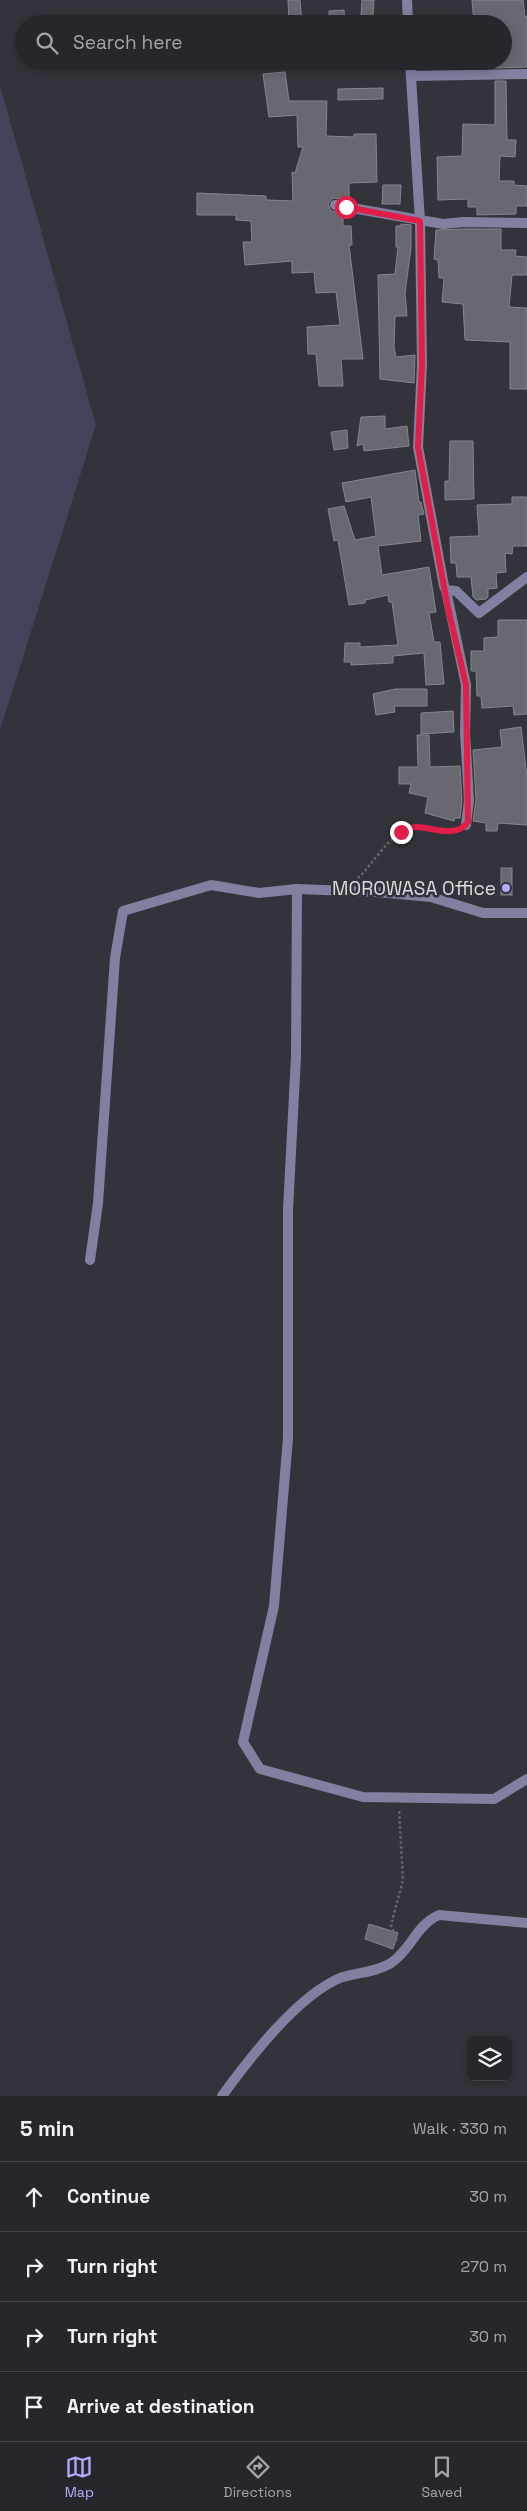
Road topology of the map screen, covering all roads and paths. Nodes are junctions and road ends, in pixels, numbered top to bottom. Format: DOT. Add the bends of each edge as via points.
graph roads {
  1 [pos="407,0"];
  2 [pos="408,15"];
  3 [pos="411,70"];
  4 [pos="527,74"];
  5 [pos="411,76"];
  6 [pos="335,205"];
  7 [pos="420,221"];
  8 [pos="527,223"];
  9 [pos="527,577"];
  10 [pos="446,590"];
  11 [pos="466,825"];
  12 [pos="297,889"];
  13 [pos="344,890"];
  14 [pos="527,912"];
  15 [pos="90,1260"];
  16 [pos="527,1779"];
  17 [pos="398,1808"];
  18 [pos="527,1922"];
  19 [pos="402,1954"];
  20 [pos="222,2096"];
  1 -- 2 [label="street"];
  3 -- 5 [label="street"];
  4 -- 5 [label="street"];
  5 -- 7 [label="street"];
  6 -- 7 [label="street"];
  7 -- 8 [label="street" via="443,224"];
  7 -- 10 [label="street" via="422,364 418,447"];
  9 -- 10 [label="street" via="479,613 456,591"];
  10 -- 11 [label="street" via="466,685 469,800"];
  11 -- 13 [label="path" via="448,832 415,827 401,832"];
  12 -- 13 [label="street"];
  12 -- 15 [label="street" via="259,893 210,886 123,911 114,958 98,1203"];
  12 -- 16 [label="street" via="296,1056 288,1210 288,1438 274,1606 243,1742 260,1769 363,1798 494,1799"];
  13 -- 14 [label="street" via="431,897 483,913"];
  17 -- 19 [label="path" via="403,1880 392,1925"];
  18 -- 19 [label="street" via="439,1915 429,1920"];
  19 -- 20 [label="street" via="377,1970 340,1978 288,2016"];
}
